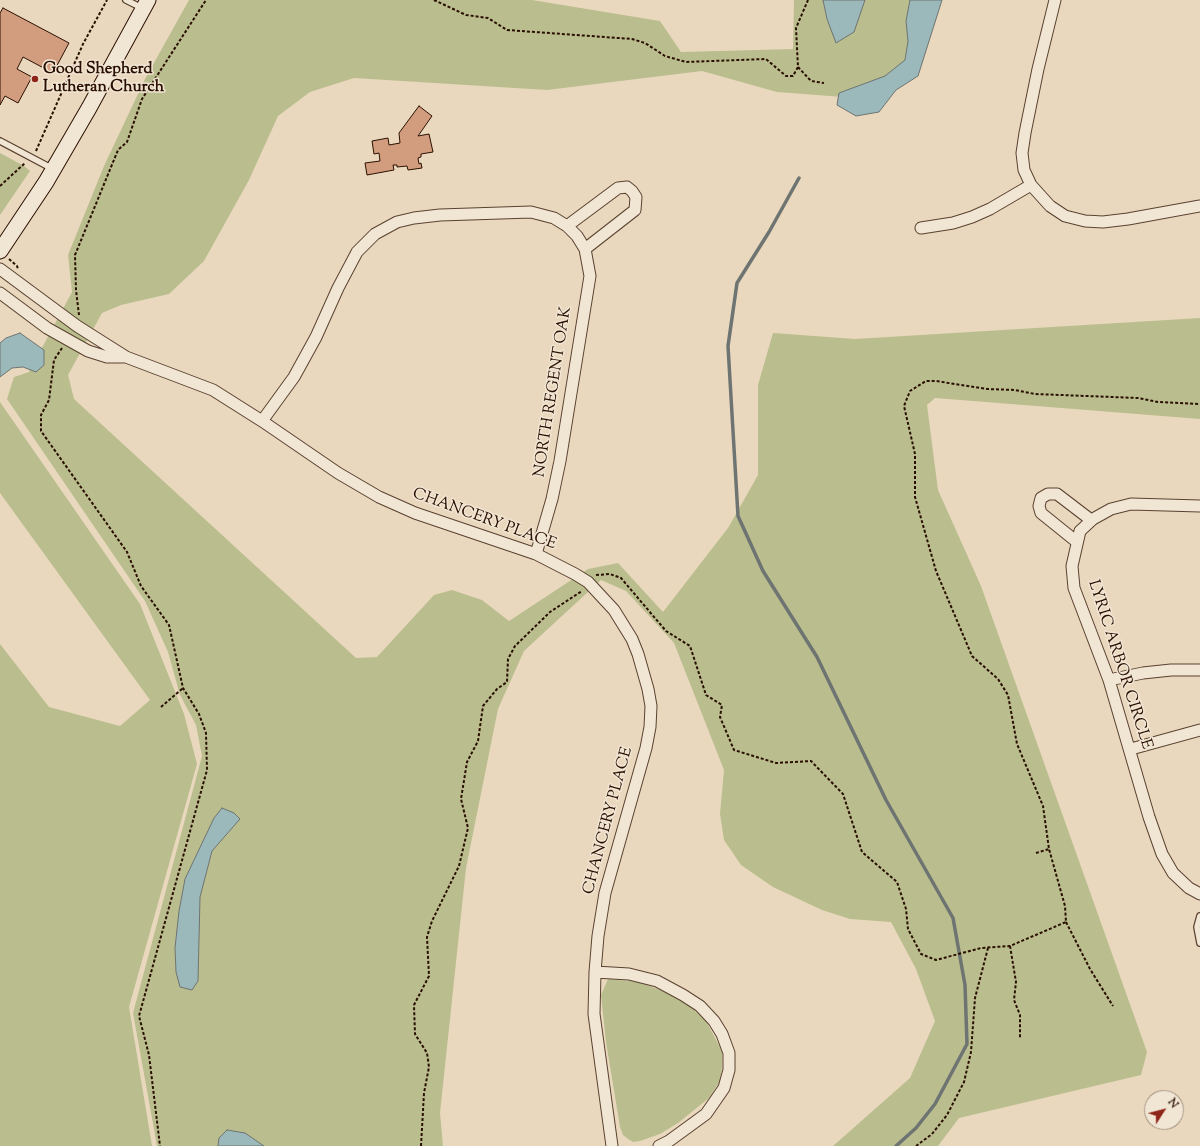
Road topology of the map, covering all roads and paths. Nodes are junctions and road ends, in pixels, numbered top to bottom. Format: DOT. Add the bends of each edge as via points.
graph roads {
  1 [pos="107,0"];
  2 [pos="126,0"];
  3 [pos="206,0"];
  4 [pos="434,0"];
  5 [pos="808,0"];
  6 [pos="1055,0"];
  7 [pos="145,4"];
  8 [pos="798,67"];
  9 [pos="824,83"];
  10 [pos="0,141"];
  11 [pos="31,158"];
  12 [pos="53,170"];
  13 [pos="1031,185"];
  14 [pos="0,186"];
  15 [pos="1200,206"];
  16 [pos="568,226"];
  17 [pos="921,228"];
  18 [pos="585,249"];
  19 [pos="0,251"];
  20 [pos="0,268"];
  21 [pos="0,293"];
  22 [pos="77,326"];
  23 [pos="67,341"];
  24 [pos="126,357"];
  25 [pos="1200,404"];
  26 [pos="262,421"];
  27 [pos="1200,506"];
  28 [pos="1091,520"];
  29 [pos="1077,542"];
  30 [pos="536,554"];
  31 [pos="588,582"];
  32 [pos="1200,670"];
  33 [pos="1109,680"];
  34 [pos="183,688"];
  35 [pos="161,707"];
  36 [pos="1200,730"];
  37 [pos="1130,749"];
  38 [pos="1049,849"];
  39 [pos="1036,853"];
  40 [pos="1200,894"];
  41 [pos="1200,916"];
  42 [pos="1066,922"];
  43 [pos="1200,943"];
  44 [pos="1010,946"];
  45 [pos="988,948"];
  46 [pos="595,972"];
  47 [pos="1113,1006"];
  48 [pos="1020,1038"];
  49 [pos="160,1146"];
  50 [pos="421,1146"];
  51 [pos="612,1146"];
  52 [pos="659,1146"];
  53 [pos="916,1146"];
  1 -- 11 [label="path" via="83,44"];
  2 -- 7 [label="lane"];
  3 -- 22 [label="path" via="142,99 128,142 118,150 75,255 80,319"];
  4 -- 8 [label="path" via="466,15 488,18 506,30 632,39 645,43 665,56 686,62 766,59 786,76 793,76"];
  5 -- 8 [label="path" via="796,28"];
  6 -- 13 [label="street" via="1038,69 1022,153 1023,164"];
  7 -- 12 [label="street"];
  8 -- 9 [label="path" via="811,81"];
  10 -- 11 [label="lane"];
  11 -- 12 [label="lane"];
  11 -- 14 [label="path"];
  12 -- 19 [label="street"];
  13 -- 15 [label="street" via="1050,206 1065,216 1085,220 1103,222 1128,219"];
  13 -- 17 [label="street" via="972,217"];
  16 -- 18 [label="street, NORTH REGENT OAK"];
  16 -- 18 [label="street" via="618,188 627,187 632,191 636,198 635,210"];
  16 -- 26 [label="street" via="554,218 531,212 440,214 397,222 375,234 357,252 294,377"];
  18 -- 30 [label="street, NORTH REGENT OAK" via="590,276 570,406 552,499"];
  20 -- 22 [label="street, CHANCERY PLACE"];
  21 -- 23 [label="street, CHANCERY PLACE"];
  22 -- 24 [label="street, CHANCERY PLACE"];
  23 -- 24 [label="street, CHANCERY PLACE" via="88,352 107,357"];
  23 -- 34 [label="path" via="54,360 49,400 41,415 41,431 127,552 141,586 169,625"];
  24 -- 26 [label="street, CHANCERY PLACE" via="213,390"];
  25 -- 38 [label="path" via="1158,402 1138,398 1035,394 926,381 910,391 904,406 915,454 915,497 936,570 972,656 998,680 1008,695 1017,744 1043,806"];
  26 -- 30 [label="street, CHANCERY PLACE" via="338,473 379,497 415,513"];
  27 -- 28 [label="street, LYRIC ARBOR CIRCLE" via="1131,504 1111,509"];
  28 -- 29 [label="street, LYRIC ARBOR CIRCLE" via="1080,531"];
  28 -- 29 [label="street" via="1056,494 1048,494 1041,498 1041,514"];
  29 -- 33 [label="street, LYRIC ARBOR CIRCLE" via="1072,566 1074,588"];
  30 -- 31 [label="street, CHANCERY PLACE"];
  31 -- 45 [label="path" via="592,576 610,574 621,578 666,631 690,646 706,695 722,705 720,717 734,750 776,763 811,761 842,794 862,852 897,882 906,909 908,929 921,954 936,960 948,955"];
  31 -- 46 [label="street, CHANCERY PLACE" via="614,610 632,639 644,672 651,706 646,748 605,892"];
  31 -- 50 [label="path" via="581,591 550,612 515,646 508,658 507,682 497,689 483,706 478,741 467,762 461,799 468,828 459,866 432,921 427,937 429,976 414,1005 415,1034 427,1053 429,1067 424,1093"];
  32 -- 33 [label="street" via="1164,670"];
  33 -- 37 [label="street, LYRIC ARBOR CIRCLE"];
  34 -- 35 [label="path"];
  34 -- 49 [label="path" via="200,714 206,733 207,770 140,1016 149,1055"];
  36 -- 37 [label="street"];
  37 -- 40 [label="street, LYRIC ARBOR CIRCLE" via="1162,854 1173,873 1189,888"];
  38 -- 39 [label="path"];
  38 -- 42 [label="path" via="1065,906"];
  41 -- 43 [label="lane" via="1197,928"];
  42 -- 44 [label="path"];
  42 -- 47 [label="path" via="1090,969"];
  44 -- 45 [label="path"];
  44 -- 48 [label="path" via="1016,982 1014,1000 1020,1015"];
  45 -- 53 [label="path" via="975,998 971,1052 964,1082 947,1115 932,1134"];
  46 -- 51 [label="street, CHANCERY PLACE" via="594,1014"];
  46 -- 52 [label="street" via="629,974 657,982 683,995 700,1006 714,1021 729,1053 729,1070 724,1088 706,1114"];
}
